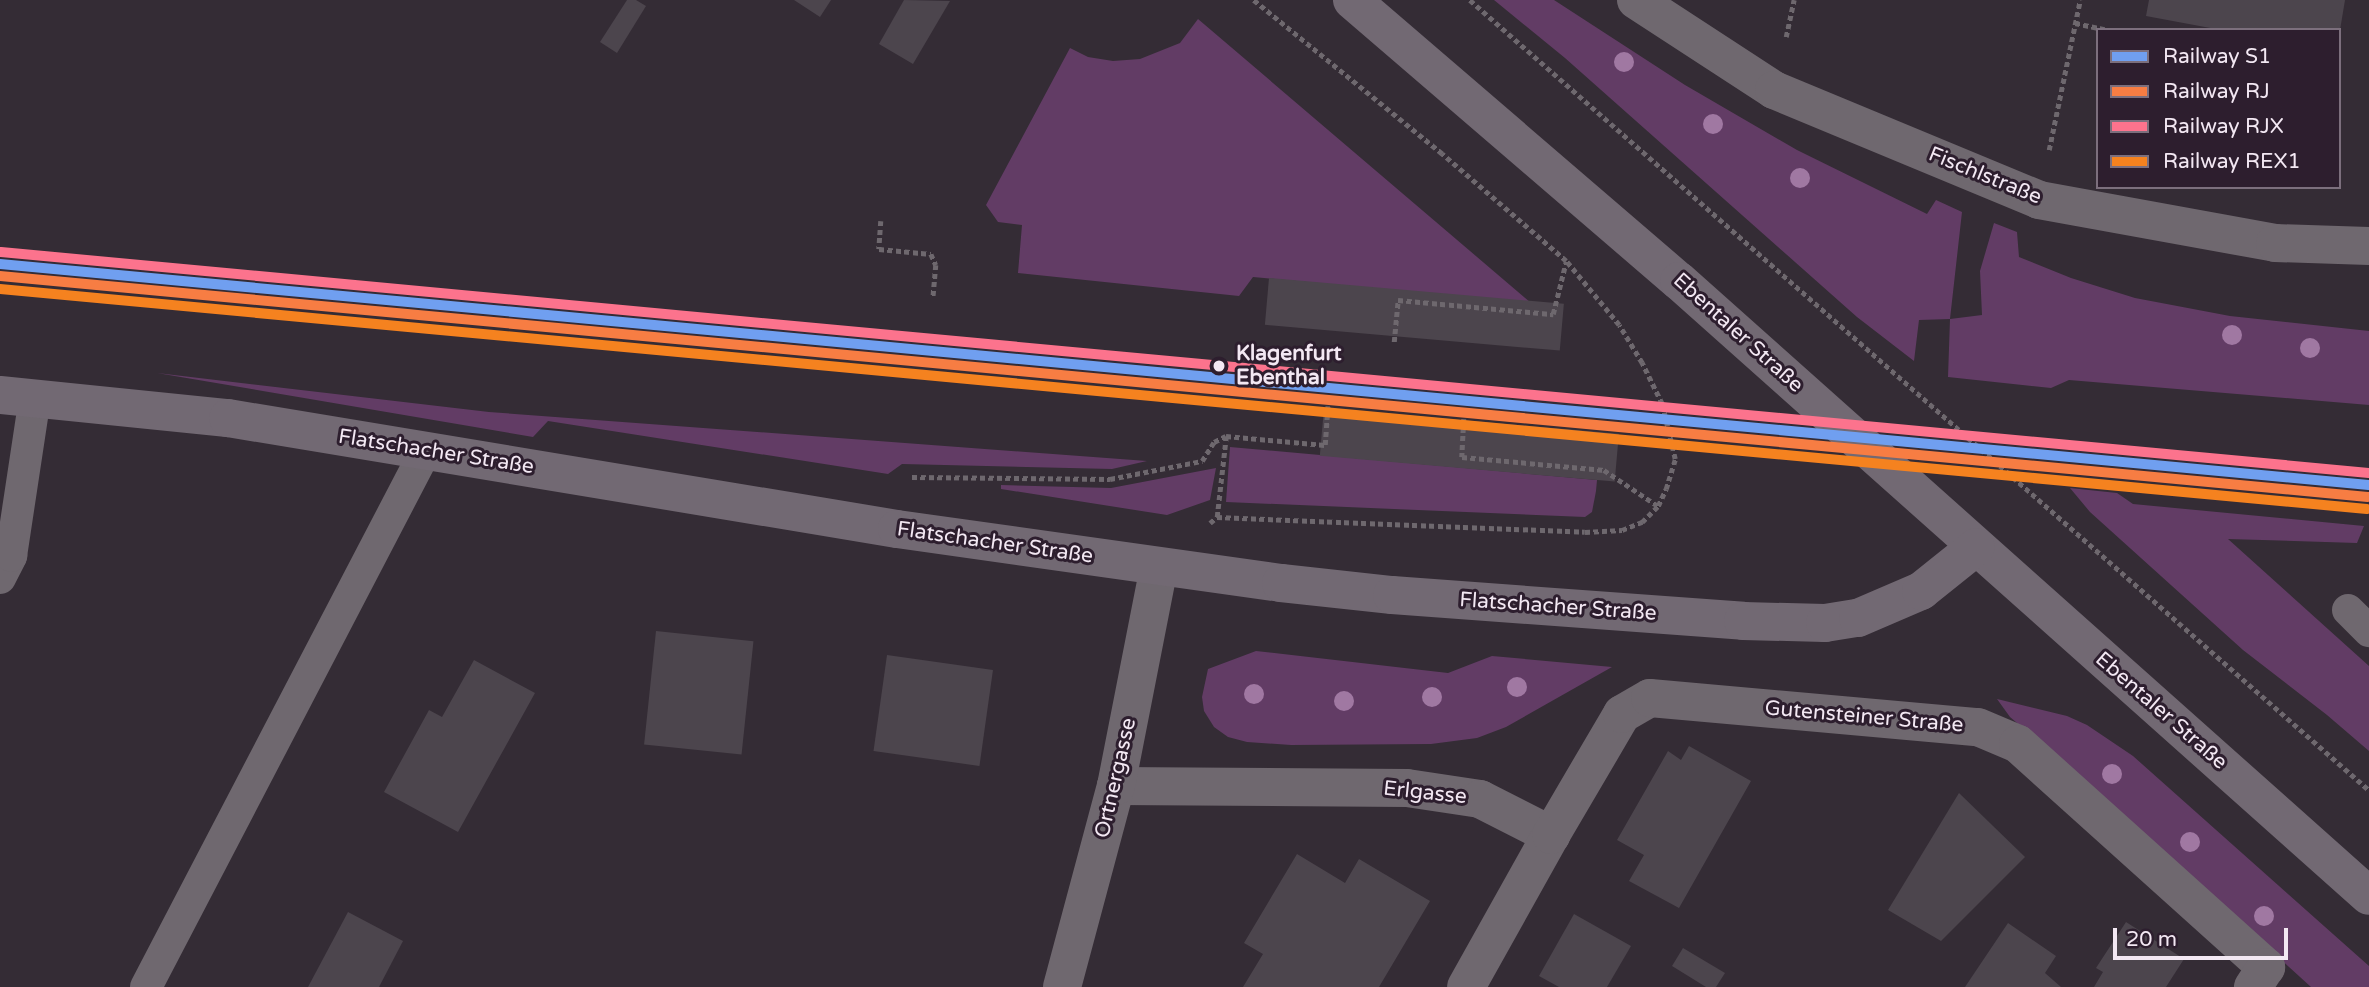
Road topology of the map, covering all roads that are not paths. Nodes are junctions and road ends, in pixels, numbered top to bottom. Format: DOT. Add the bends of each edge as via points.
graph roads {
  1 [pos="1352,0"];
  2 [pos="1636,0"];
  3 [pos="2369,246"];
  4 [pos="17,396"];
  5 [pos="426,450"];
  6 [pos="1976,547"];
  7 [pos="1159,567"];
  8 [pos="0,578"];
  9 [pos="1116,786"];
  10 [pos="1551,835"];
  11 [pos="2369,896"];
  12 [pos="146,987"];
  13 [pos="1062,987"];
  14 [pos="1466,987"];
  15 [pos="2253,987"];
  1 -- 6 [label="street, Ebentaler Straße" via="1679,281"];
  2 -- 3 [label="street, Fischlstraße" via="1774,90 2039,200 2275,243"];
  4 -- 5 [label="street, Flatschacher Straße" via="228,418"];
  4 -- 8 [label="lane" via="11,556"];
  5 -- 7 [label="street, Flatschacher Straße" via="910,531"];
  5 -- 12 [label="lane"];
  6 -- 7 [label="street, Flatschacher Straße" via="1921,591 1858,618 1825,623 1392,595"];
  6 -- 11 [label="street, Ebentaler Straße"];
  7 -- 9 [label="street, Ortnergasse"];
  9 -- 10 [label="street, Erlgasse" via="1407,788 1480,799"];
  9 -- 13 [label="street, Ortnergasse"];
  10 -- 14 [label="street"];
  10 -- 15 [label="street, Gutensteiner Straße" via="1622,714 1650,698 1978,727 2018,744 2266,967"];
}
